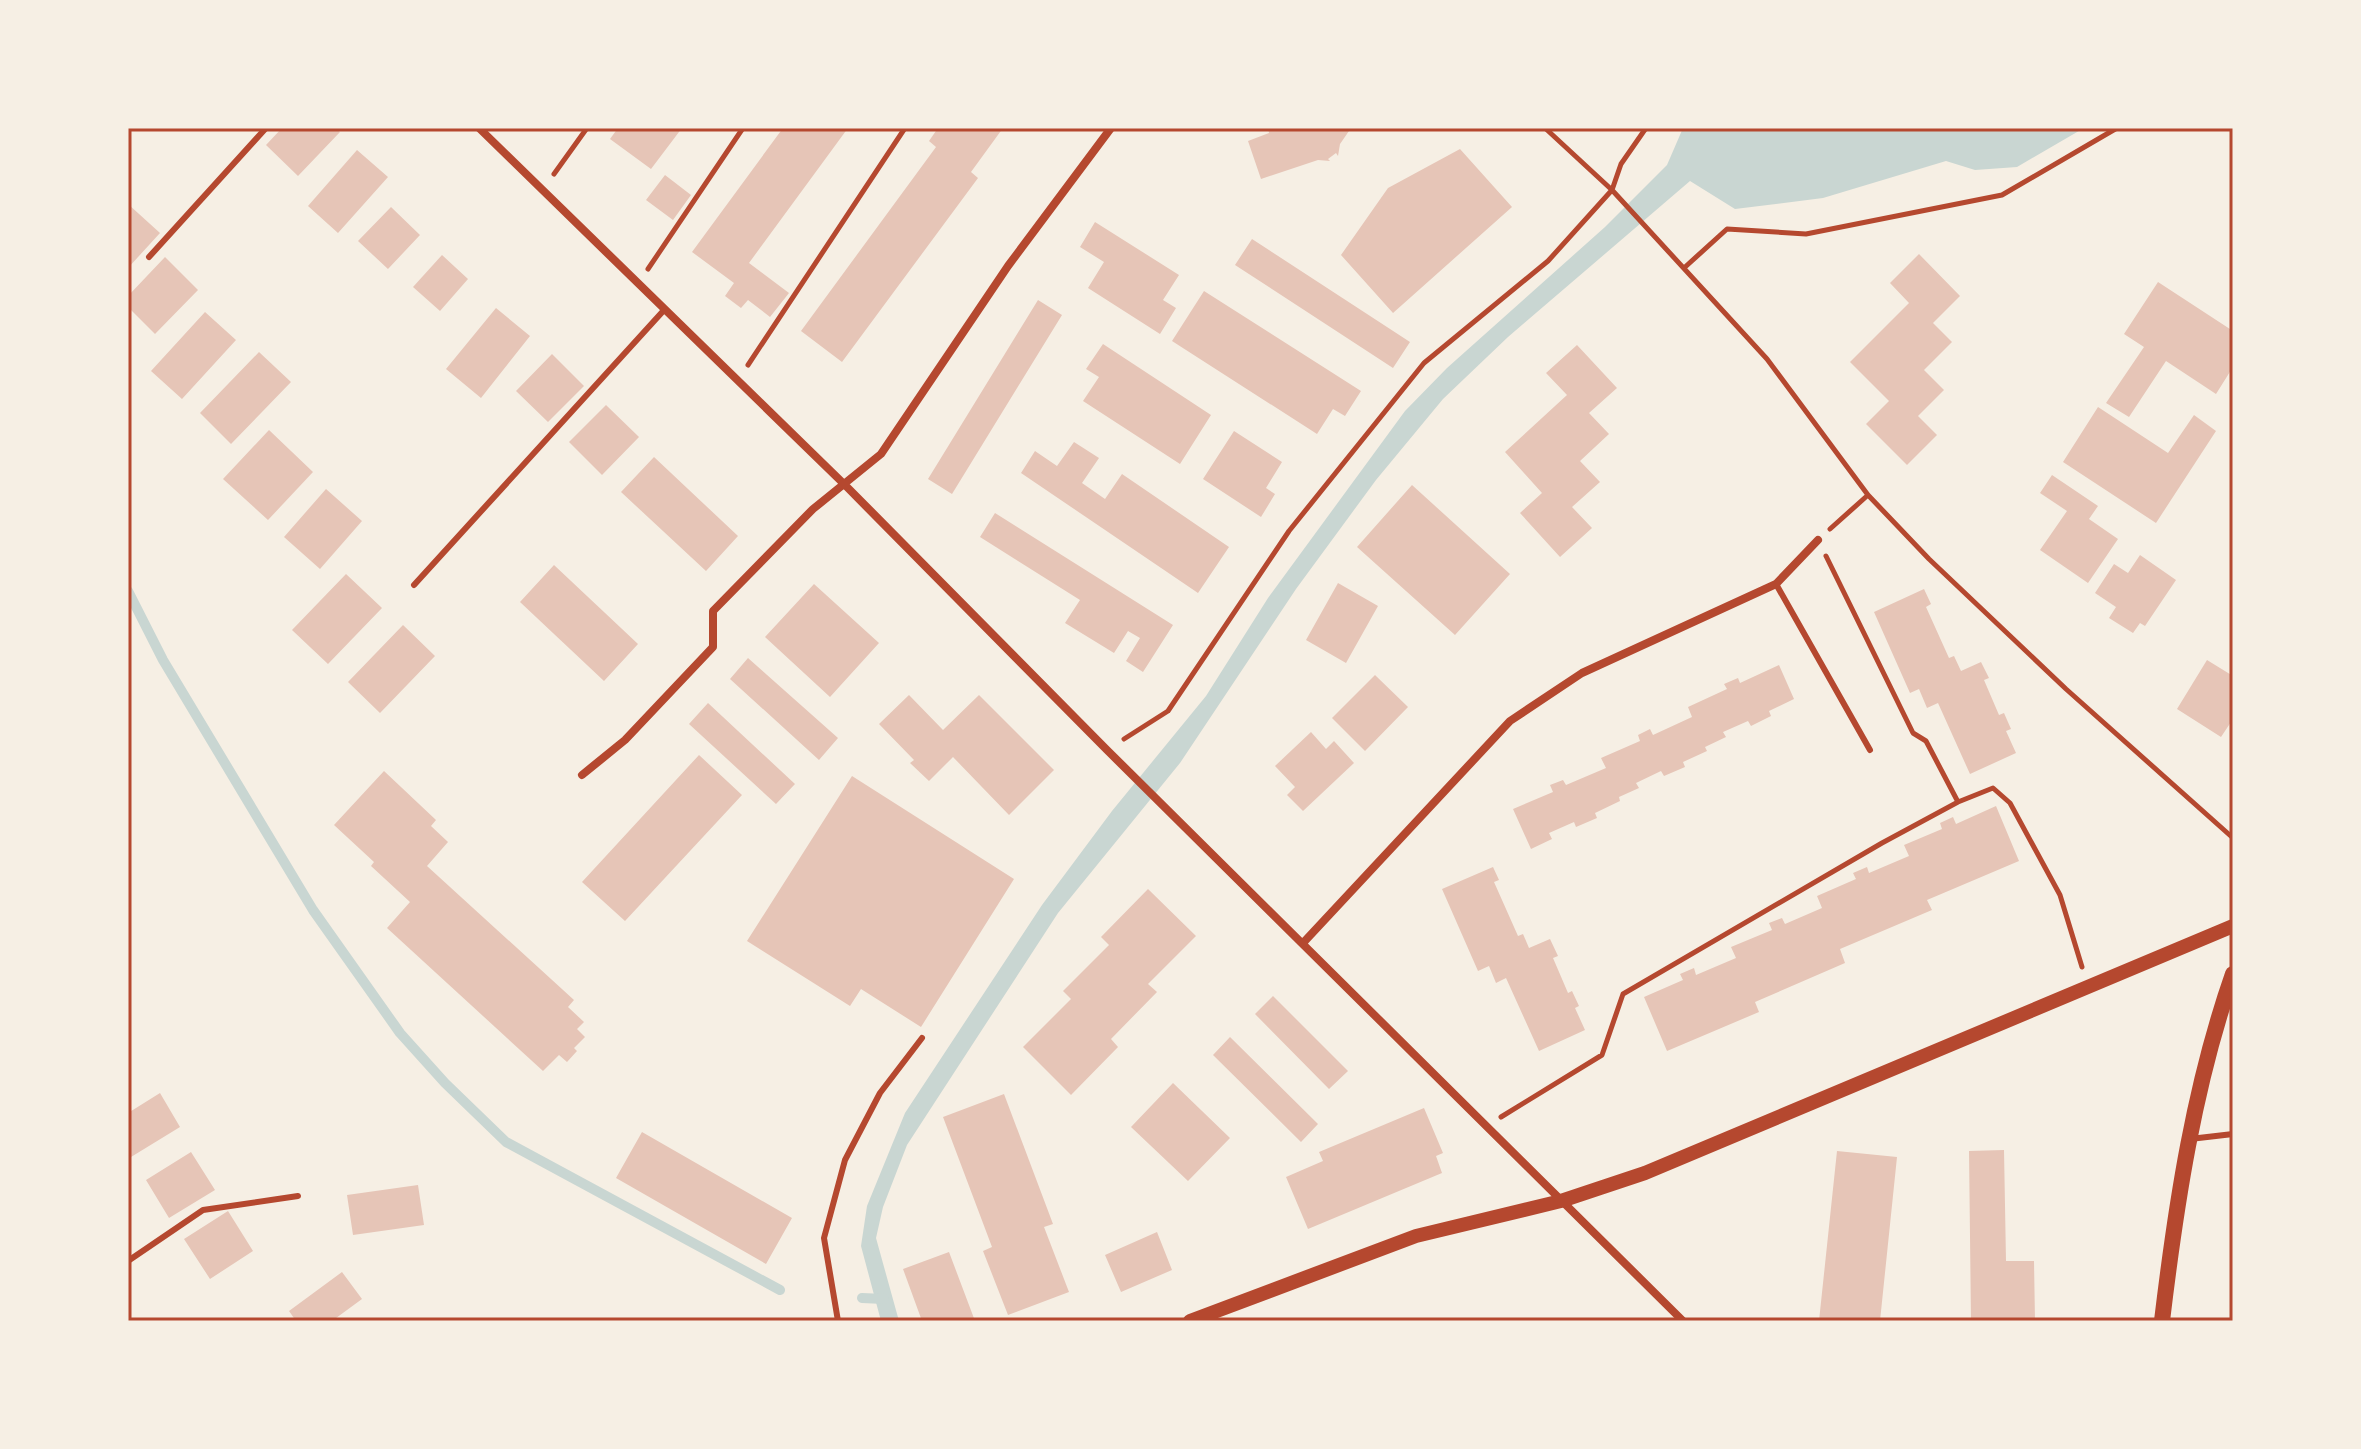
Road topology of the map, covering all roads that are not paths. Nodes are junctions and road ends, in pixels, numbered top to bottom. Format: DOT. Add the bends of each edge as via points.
graph roads {
  1 [pos="266,128"];
  2 [pos="479,128"];
  3 [pos="1111,128"];
  4 [pos="149,257"];
  5 [pos="665,309"];
  6 [pos="845,485"];
  7 [pos="1818,540"];
  8 [pos="1776,584"];
  9 [pos="414,585"];
  10 [pos="1870,750"];
  11 [pos="582,775"];
  12 [pos="2233,926"];
  13 [pos="1303,943"];
  14 [pos="2233,974"];
  15 [pos="922,1038"];
  16 [pos="2233,1134"];
  17 [pos="2190,1139"];
  18 [pos="298,1196"];
  19 [pos="1561,1201"];
  20 [pos="128,1261"];
  21 [pos="1196,1320"];
  22 [pos="838,1321"];
  23 [pos="1683,1321"];
  24 [pos="2162,1321"];
  1 -- 4 [label="lane"];
  2 -- 5 [label="street"];
  3 -- 6 [label="street" via="1008,266 881,454"];
  5 -- 6 [label="street"];
  5 -- 9 [label="lane"];
  6 -- 11 [label="street" via="813,509 713,611 713,647 625,740"];
  6 -- 13 [label="street"];
  7 -- 8 [label="street"];
  8 -- 10 [label="lane"];
  8 -- 13 [label="street" via="1582,673 1510,721"];
  12 -- 19 [label="street" via="1659,1168"];
  13 -- 19 [label="street"];
  14 -- 17 [label="main road"];
  15 -- 22 [label="lane" via="880,1093 845,1160 824,1238"];
  16 -- 17 [label="lane"];
  17 -- 24 [label="main road"];
  18 -- 20 [label="lane" via="203,1210"];
  19 -- 21 [label="street" via="1416,1236"];
  19 -- 23 [label="street"];
}
